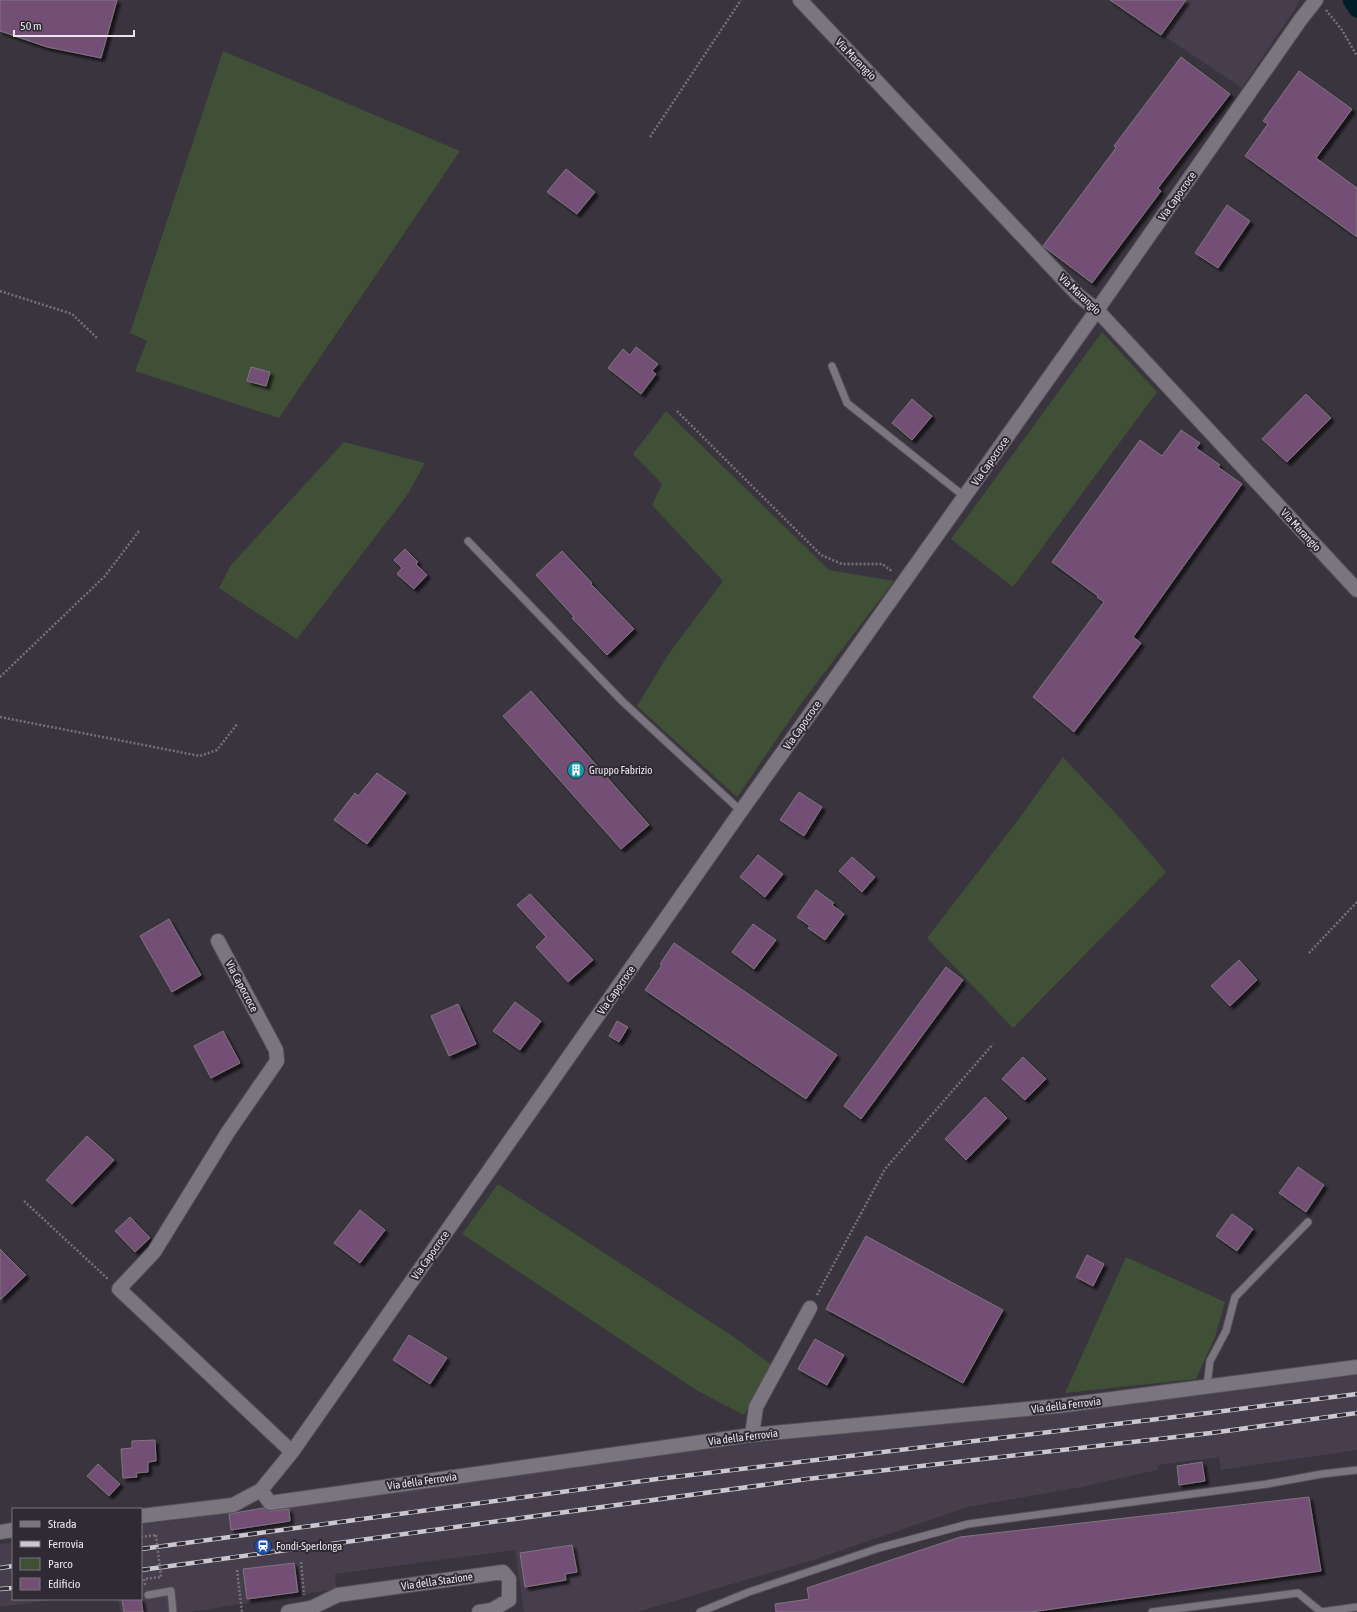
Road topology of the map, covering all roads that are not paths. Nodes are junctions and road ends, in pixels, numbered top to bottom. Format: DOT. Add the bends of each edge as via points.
graph roads {
  1 [pos="800,0"];
  2 [pos="1320,3"];
  3 [pos="1098,310"];
  4 [pos="832,366"];
  5 [pos="965,497"];
  6 [pos="468,541"];
  7 [pos="1357,590"];
  8 [pos="741,811"];
  9 [pos="218,941"];
  10 [pos="1308,1222"];
  11 [pos="810,1308"];
  12 [pos="1357,1367"];
  13 [pos="1207,1386"];
  14 [pos="752,1435"];
  15 [pos="292,1452"];
  16 [pos="1357,1470"];
  17 [pos="261,1490"];
  18 [pos="142,1516"];
  19 [pos="12,1530"];
  20 [pos="0,1532"];
  21 [pos="148,1595"];
  22 [pos="1357,1607"];
  23 [pos="310,1610"];
  24 [pos="173,1612"];
  25 [pos="288,1612"];
  26 [pos="479,1612"];
  27 [pos="700,1612"];
  28 [pos="1152,1612"];
  1 -- 3 [label="street, Via Marangio" via="1079,296"];
  2 -- 3 [label="street, Via Capocroce" via="1301,19"];
  3 -- 5 [label="street, Via Capocroce"];
  3 -- 7 [label="street, Via Marangio"];
  4 -- 5 [label="lane" via="847,403"];
  5 -- 8 [label="street, Via Capocroce"];
  6 -- 8 [label="lane" via="622,701"];
  8 -- 15 [label="street, Via Capocroce"];
  9 -- 15 [label="street, Via Capocroce" via="276,1050 277,1061 228,1132 154,1252 119,1289"];
  10 -- 13 [label="lane" via="1235,1297 1226,1331 1210,1360"];
  11 -- 14 [label="street" via="756,1407"];
  12 -- 13 [label="street, Via della Ferrovia"];
  13 -- 14 [label="street, Via della Ferrovia" via="1058,1406"];
  14 -- 17 [label="street, Via della Ferrovia" via="270,1503"];
  15 -- 17 [label="street, Via Capocroce"];
  16 -- 27 [label="lane" via="968,1524 878,1548 749,1592"];
  17 -- 18 [label="street" via="233,1505"];
  19 -- 20 [label="street"];
  21 -- 24 [label="lane" via="171,1591"];
  22 -- 28 [label="lane" via="1321,1612 1298,1593"];
  23 -- 25 [label="street, Via della Stazione"];
  23 -- 26 [label="street, Via della Stazione" via="338,1595 503,1572 509,1579 509,1600 492,1610"];
}
